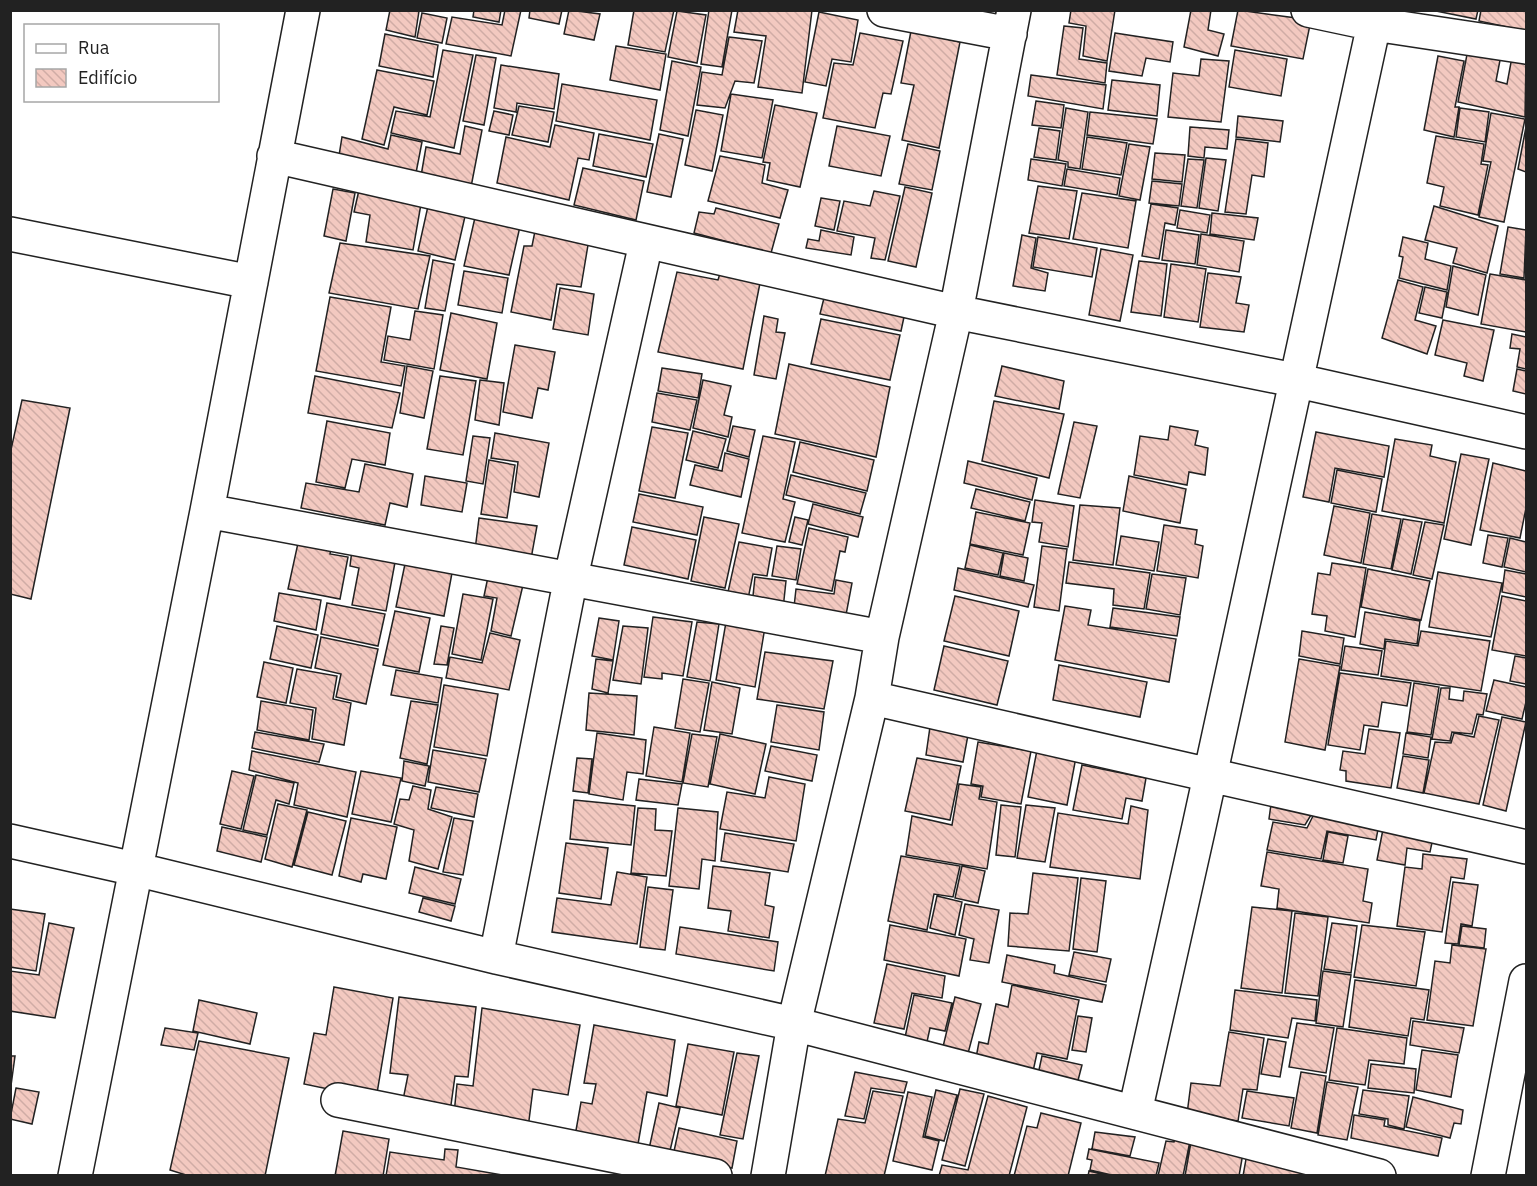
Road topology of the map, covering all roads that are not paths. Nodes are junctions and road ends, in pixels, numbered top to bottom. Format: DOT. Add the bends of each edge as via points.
graph roads {
  1 [pos="303,10"];
  2 [pos="884,10"];
  3 [pos="1308,10"];
  4 [pos="1012,22"];
  5 [pos="1374,24"];
  6 [pos="1527,47"];
  7 [pos="274,156"];
  8 [pos="10,234"];
  9 [pos="646,243"];
  10 [pos="251,282"];
  11 [pos="956,312"];
  12 [pos="1294,380"];
  13 [pos="1527,432"];
  14 [pos="207,511"];
  15 [pos="570,577"];
  16 [pos="882,637"];
  17 [pos="872,698"];
  18 [pos="1212,776"];
  19 [pos="10,841"];
  20 [pos="1527,847"];
  21 [pos="135,868"];
  22 [pos="496,957"];
  23 [pos="1527,981"];
  24 [pos="794,1024"];
  25 [pos="338,1100"];
  26 [pos="1136,1112"];
  27 [pos="75,1176"];
  28 [pos="715,1176"];
  29 [pos="768,1176"];
  30 [pos="1379,1176"];
  31 [pos="1488,1176"];
  1 -- 7 [label="street"];
  2 -- 4 [label="street"];
  3 -- 5 [label="street"];
  4 -- 11 [label="street"];
  5 -- 6 [label="street"];
  5 -- 12 [label="street"];
  7 -- 9 [label="street"];
  7 -- 10 [label="street"];
  8 -- 10 [label="street"];
  9 -- 11 [label="street"];
  9 -- 15 [label="street"];
  10 -- 14 [label="street"];
  11 -- 12 [label="street"];
  11 -- 16 [label="street"];
  12 -- 13 [label="street"];
  12 -- 18 [label="street"];
  14 -- 15 [label="street"];
  14 -- 21 [label="street"];
  15 -- 16 [label="street"];
  15 -- 22 [label="street"];
  16 -- 17 [label="street"];
  17 -- 18 [label="street"];
  17 -- 24 [label="street"];
  18 -- 20 [label="street"];
  18 -- 26 [label="street"];
  19 -- 21 [label="street"];
  21 -- 22 [label="street"];
  21 -- 27 [label="street"];
  22 -- 24 [label="street"];
  23 -- 31 [label="street"];
  24 -- 26 [label="street"];
  24 -- 29 [label="street"];
  25 -- 28 [label="street"];
  26 -- 30 [label="street"];
}
